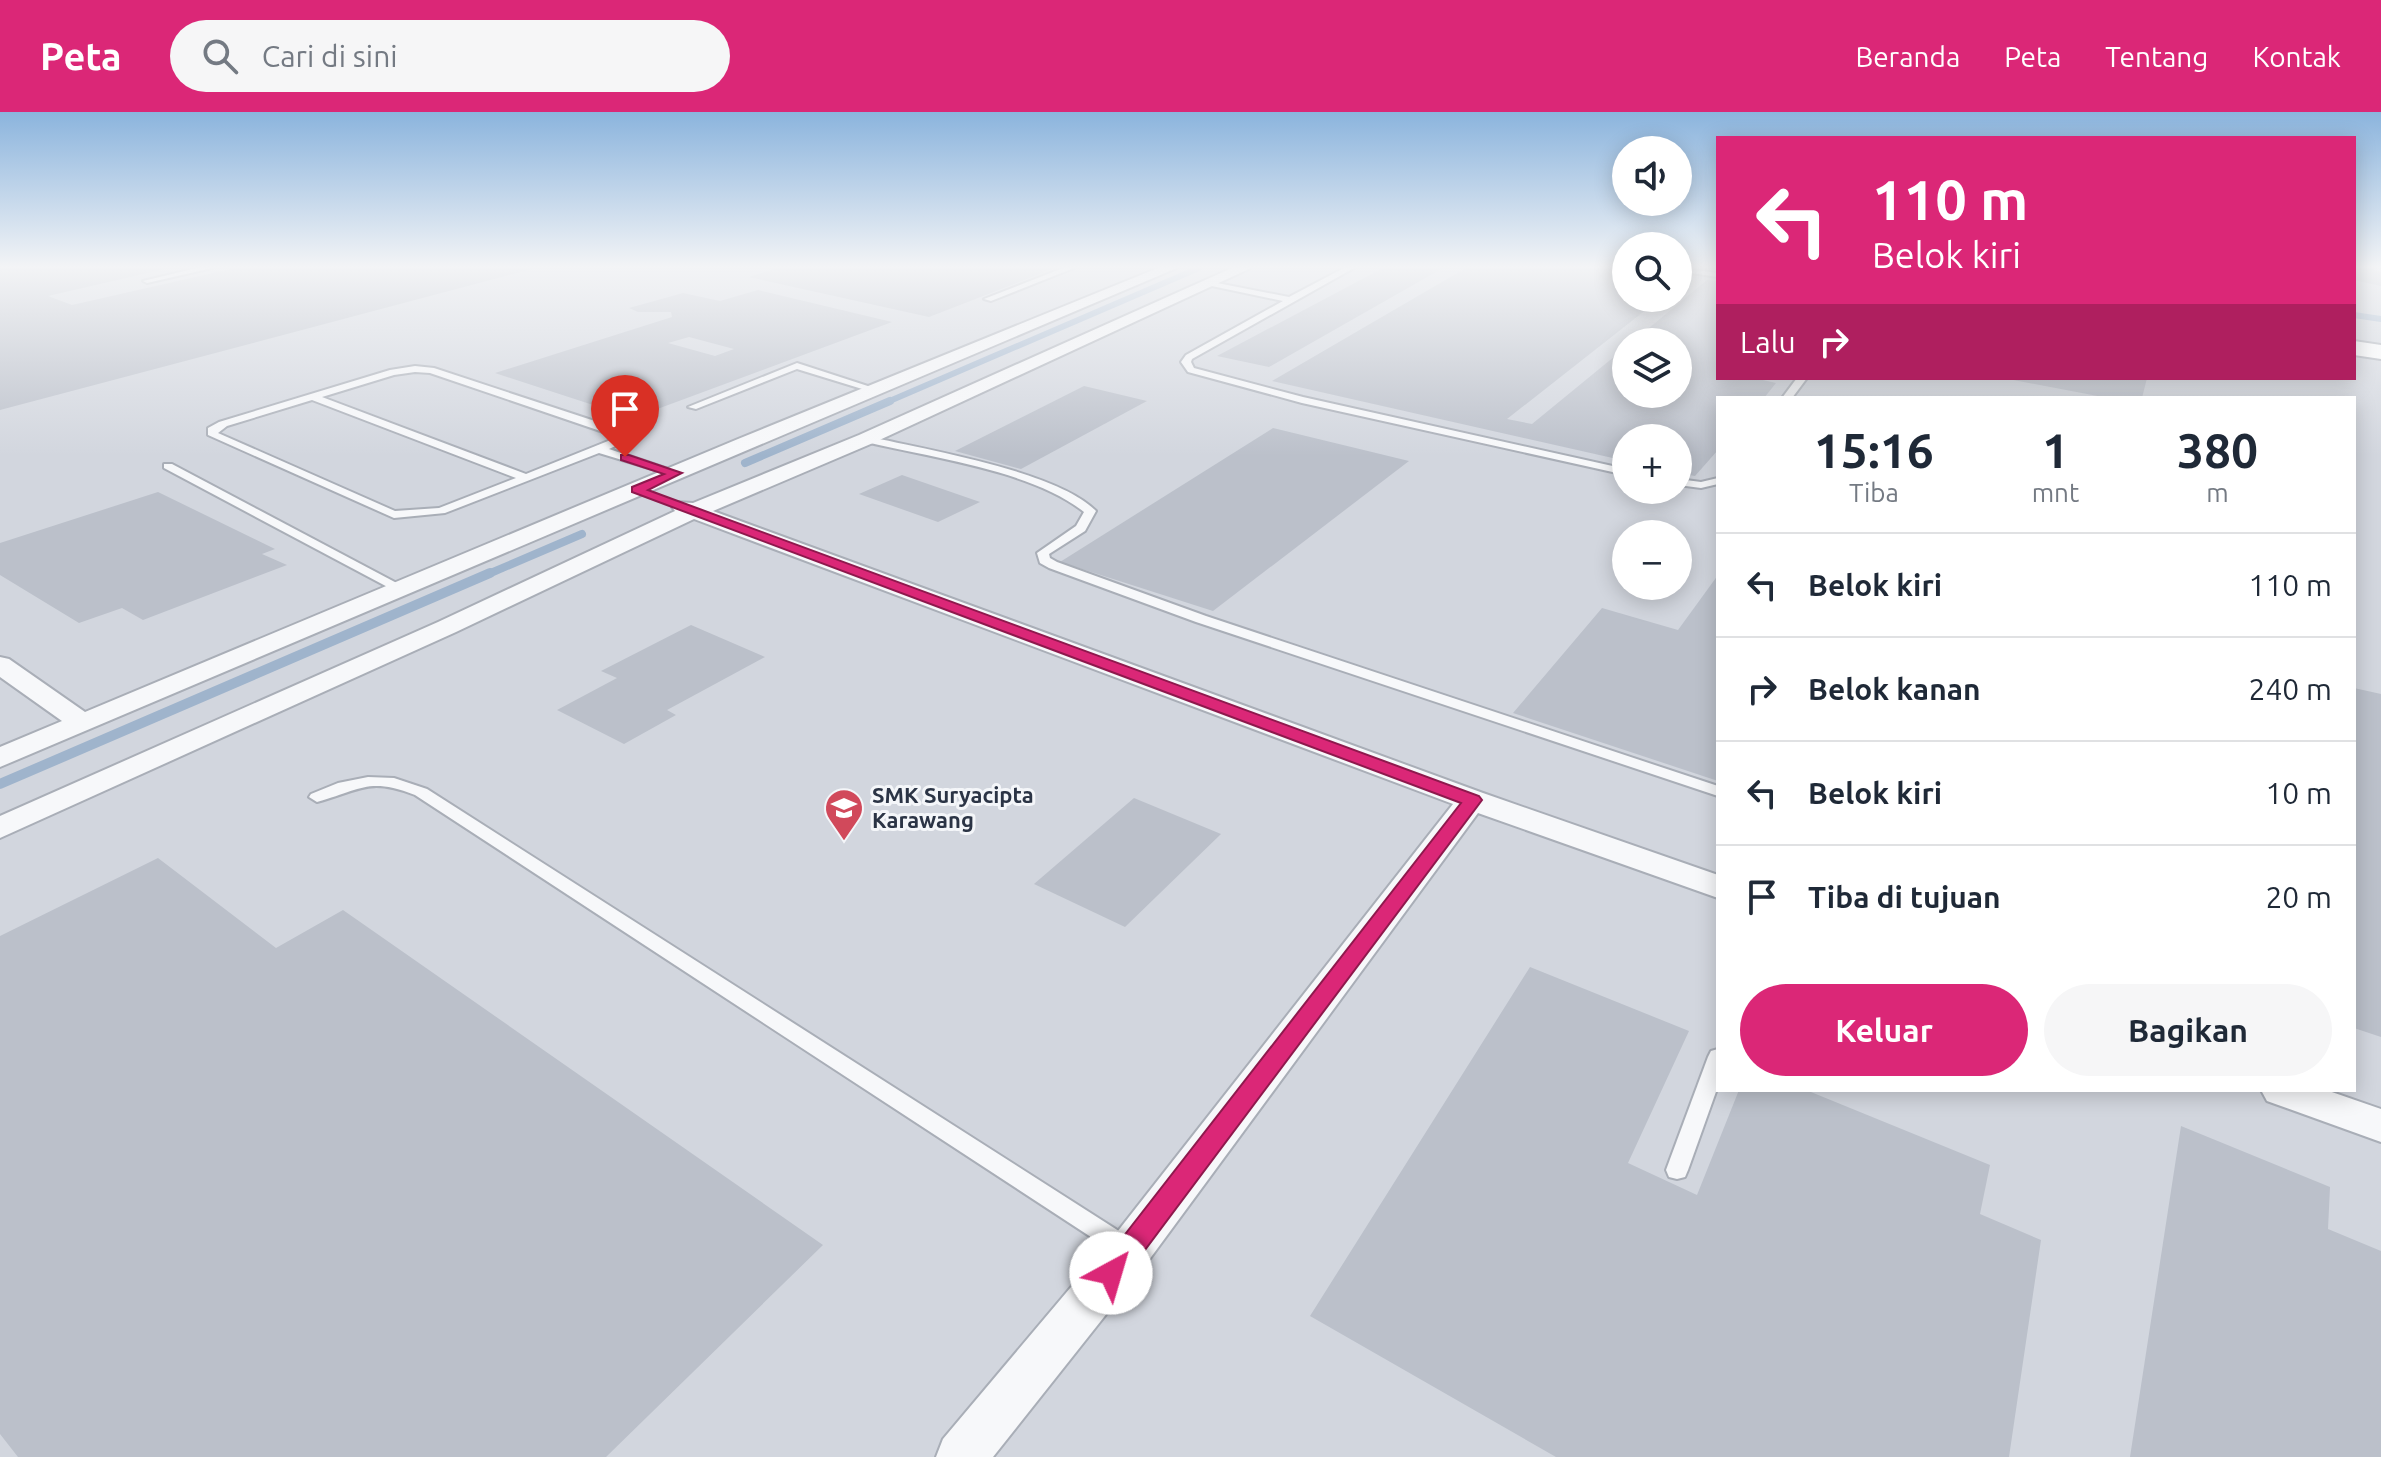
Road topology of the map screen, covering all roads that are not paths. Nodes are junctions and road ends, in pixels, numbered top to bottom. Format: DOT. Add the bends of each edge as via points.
graph roads {
  1 [pos="1018,331"];
  2 [pos="1105,331"];
  3 [pos="1235,331"];
  4 [pos="2356,332"];
  5 [pos="2381,336"];
  6 [pos="2356,348"];
  7 [pos="2381,352"];
  8 [pos="875,390"];
  9 [pos="313,397"];
  10 [pos="693,407"];
  11 [pos="866,439"];
  12 [pos="600,450"];
  13 [pos="168,466"];
  14 [pos="1612,469"];
  15 [pos="675,473"];
  16 [pos="526,478"];
  17 [pos="1716,481"];
  18 [pos="1692,484"];
  19 [pos="636,490"];
  20 [pos="693,511"];
  21 [pos="402,589"];
  22 [pos="0,665"];
  23 [pos="83,723"];
  24 [pos="0,758"];
  25 [pos="1716,790"];
  26 [pos="317,797"];
  27 [pos="1472,800"];
  28 [pos="0,828"];
  29 [pos="1716,886"];
  30 [pos="1716,1063"];
  31 [pos="2287,1092"];
  32 [pos="2381,1126"];
  33 [pos="1677,1170"];
  34 [pos="1130,1250"];
  35 [pos="961,1457"];
  1 -- 8 [label="street"];
  2 -- 11 [label="street"];
  3 -- 14 [label="lane" via="1189,357 1191,370"];
  4 -- 5 [label="street"];
  6 -- 7 [label="street"];
  8 -- 10 [label="lane" via="797,366"];
  8 -- 15 [label="street"];
  9 -- 12 [label="lane" via="393,372 431,370 623,436"];
  9 -- 16 [label="lane"];
  9 -- 16 [label="lane" via="223,424 212,430 213,435 394,515 441,511"];
  11 -- 20 [label="street"];
  11 -- 25 [label="lane" via="1030,481 1083,502 1090,511 1081,528 1043,553 1053,565"];
  12 -- 15 [label="lane"];
  12 -- 16 [label="lane"];
  13 -- 21 [label="lane"];
  15 -- 19 [label="street"];
  17 -- 18 [label="lane"];
  19 -- 20 [label="street"];
  19 -- 21 [label="street"];
  20 -- 27 [label="street"];
  20 -- 28 [label="street"];
  21 -- 23 [label="street"];
  22 -- 23 [label="street"];
  23 -- 24 [label="street"];
  26 -- 34 [label="lane" via="340,786 382,779 421,792"];
  27 -- 29 [label="street"];
  27 -- 34 [label="street"];
  30 -- 33 [label="lane"];
  31 -- 32 [label="street"];
  34 -- 35 [label="street"];
}
